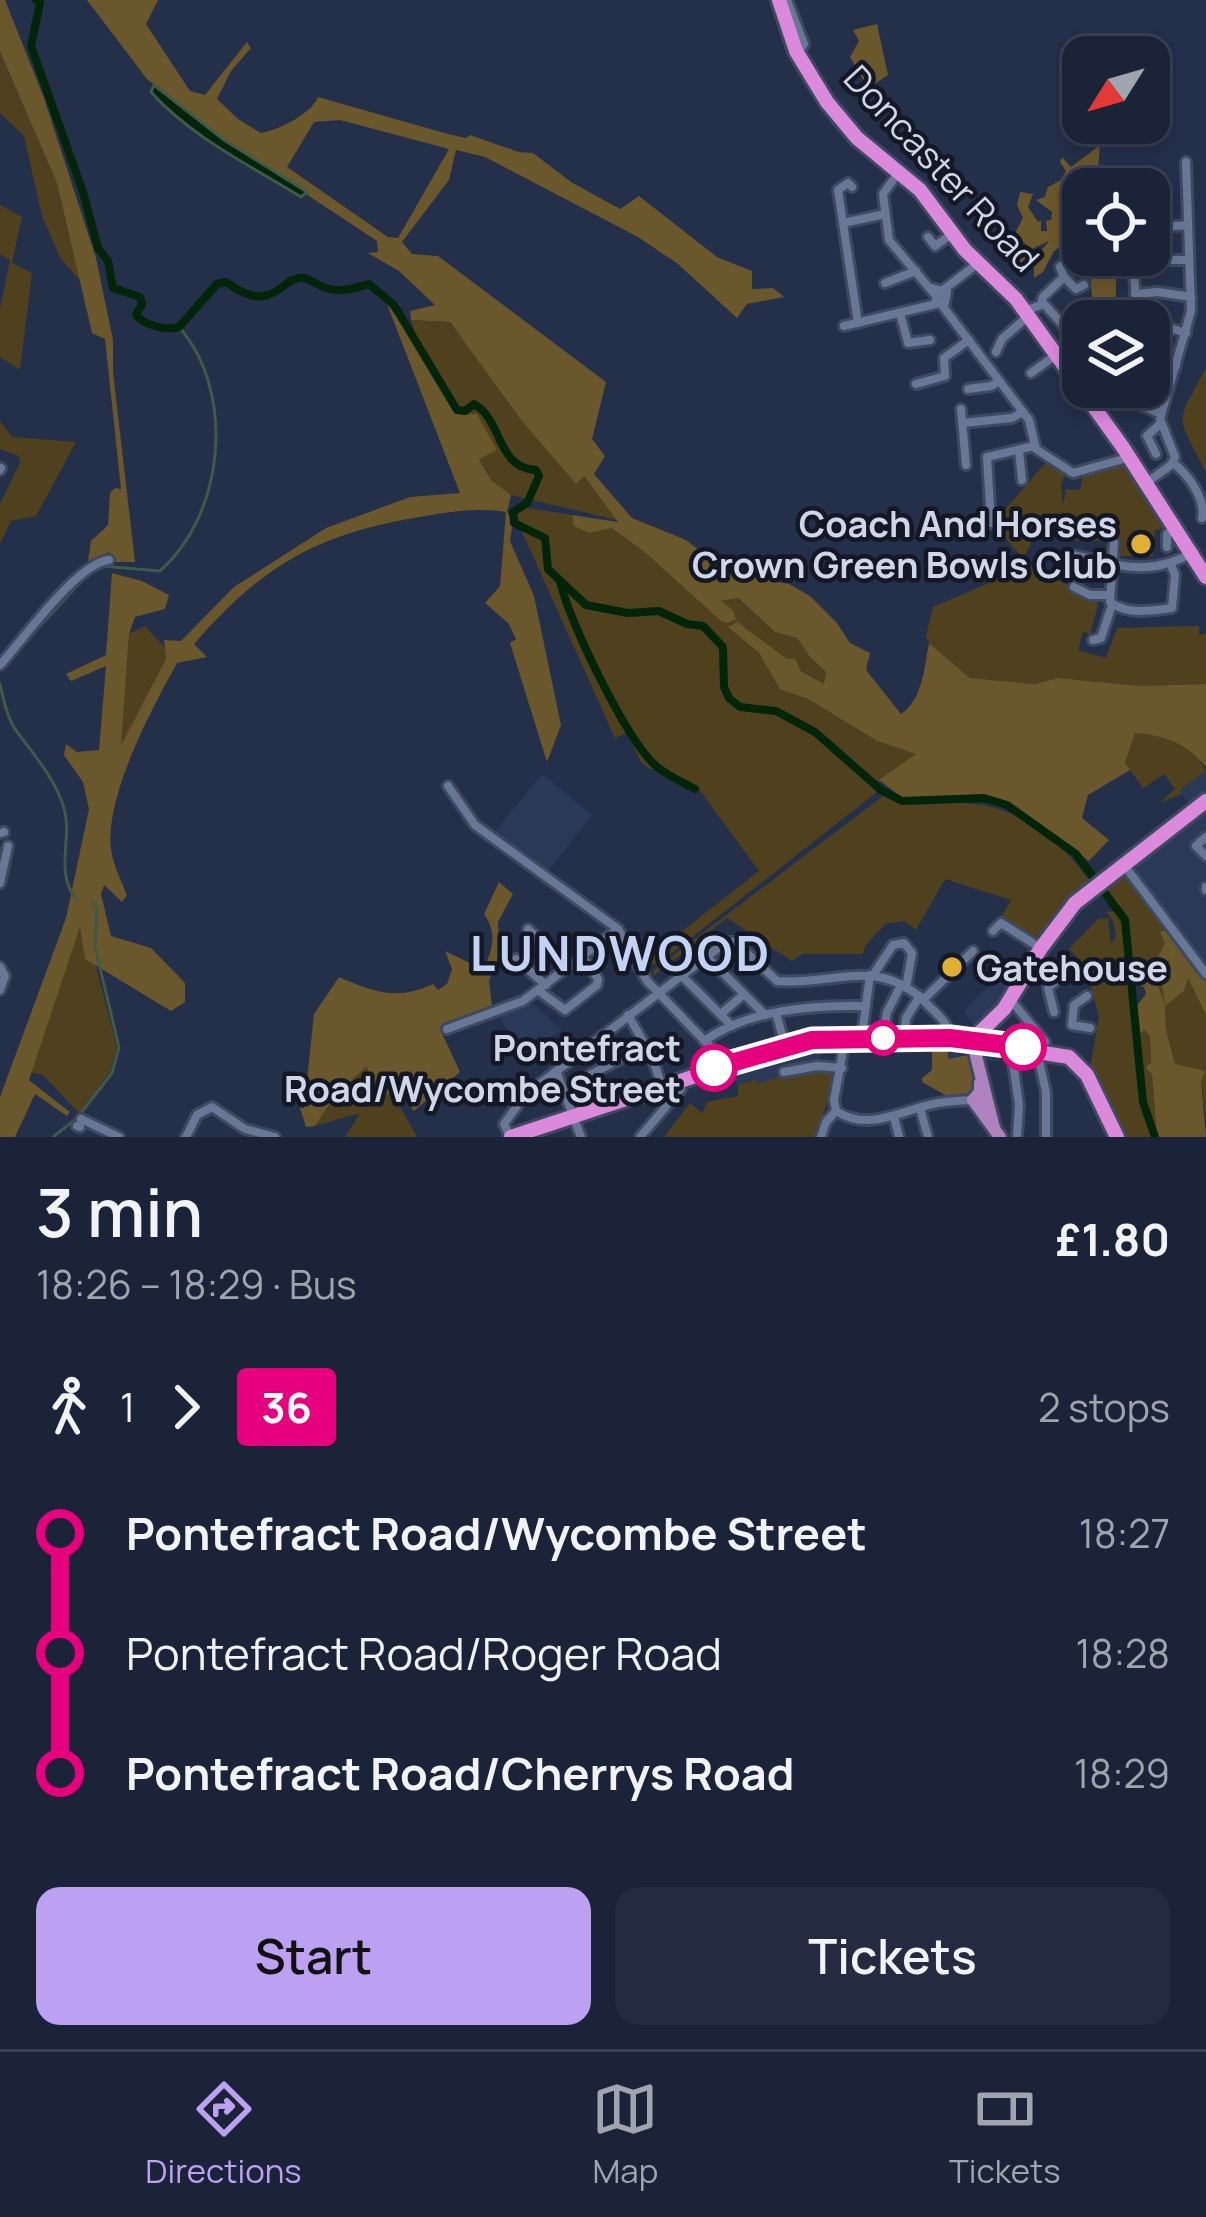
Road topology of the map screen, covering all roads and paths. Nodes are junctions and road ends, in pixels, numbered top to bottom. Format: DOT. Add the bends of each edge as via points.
graph roads {
  1 [pos="783,0"];
  2 [pos="1186,162"];
  3 [pos="902,172"];
  4 [pos="852,187"];
  5 [pos="840,207"];
  6 [pos="824,210"];
  7 [pos="885,214"];
  8 [pos="843,223"];
  9 [pos="1188,225"];
  10 [pos="948,226"];
  11 [pos="1170,226"];
  12 [pos="928,237"];
  13 [pos="892,245"];
  14 [pos="880,250"];
  15 [pos="1170,260"];
  16 [pos="1189,260"];
  17 [pos="980,262"];
  18 [pos="849,264"];
  19 [pos="834,267"];
  20 [pos="916,271"];
  21 [pos="1134,276"];
  22 [pos="1064,277"];
  23 [pos="884,283"];
  24 [pos="1084,285"];
  25 [pos="1136,294"];
  26 [pos="942,297"];
  27 [pos="1191,297"];
  28 [pos="1135,300"];
  29 [pos="1033,310"];
  30 [pos="900,313"];
  31 [pos="858,323"];
  32 [pos="844,326"];
  33 [pos="1170,328"];
  34 [pos="1062,329"];
  35 [pos="1186,333"];
  36 [pos="969,340"];
  37 [pos="925,342"];
  38 [pos="996,352"];
  39 [pos="1056,355"];
  40 [pos="1062,358"];
  41 [pos="1062,362"];
  42 [pos="1170,364"];
  43 [pos="1176,366"];
  44 [pos="1031,373"];
  45 [pos="998,381"];
  46 [pos="916,384"];
  47 [pos="968,388"];
  48 [pos="1097,408"];
  49 [pos="1098,408"];
  50 [pos="1146,408"];
  51 [pos="961,409"];
  52 [pos="1023,412"];
  53 [pos="1161,419"];
  54 [pos="962,423"];
  55 [pos="1034,446"];
  56 [pos="1019,451"];
  57 [pos="1156,454"];
  58 [pos="1132,456"];
  59 [pos="1173,463"];
  60 [pos="966,465"];
  61 [pos="1022,480"];
  62 [pos="1148,481"];
  63 [pos="1202,518"];
  64 [pos="991,523"];
  65 [pos="1175,528"];
  66 [pos="1114,543"];
  67 [pos="1167,547"];
  68 [pos="1194,553"];
  69 [pos="1068,554"];
  70 [pos="109,560"];
  71 [pos="1113,563"];
  72 [pos="1172,565"];
  73 [pos="1206,572"];
  74 [pos="1079,589"];
  75 [pos="1111,601"];
  76 [pos="1093,640"];
  77 [pos="0,665"];
  78 [pos="448,786"];
  79 [pos="1205,805"];
  80 [pos="1206,837"];
  81 [pos="8,846"];
  82 [pos="1206,856"];
  83 [pos="1123,864"];
  84 [pos="0,884"];
  85 [pos="528,929"];
  86 [pos="618,929"];
  87 [pos="994,931"];
  88 [pos="1041,948"];
  89 [pos="974,951"];
  90 [pos="582,956"];
  91 [pos="706,956"];
  92 [pos="515,959"];
  93 [pos="0,967"];
  94 [pos="570,967"];
  95 [pos="1066,971"];
  96 [pos="1206,974"];
  97 [pos="681,975"];
  98 [pos="872,975"];
  99 [pos="904,986"];
  100 [pos="543,988"];
  101 [pos="0,990"];
  102 [pos="657,993"];
  103 [pos="744,994"];
  104 [pos="1087,996"];
  105 [pos="921,998"];
  106 [pos="1010,999"];
  107 [pos="753,1003"];
  108 [pos="866,1006"];
  109 [pos="1054,1012"];
  110 [pos="771,1014"];
  111 [pos="1073,1014"];
  112 [pos="628,1015"];
  113 [pos="721,1015"];
  114 [pos="745,1016"];
  115 [pos="732,1026"];
  116 [pos="1036,1026"];
  117 [pos="1090,1028"];
  118 [pos="447,1029"];
  119 [pos="862,1035"];
  120 [pos="884,1038"];
  121 [pos="904,1038"];
  122 [pos="950,1038"];
  123 [pos="845,1039"];
  124 [pos="971,1040"];
  125 [pos="704,1041"];
  126 [pos="1046,1042"];
  127 [pos="784,1045"];
  128 [pos="646,1046"];
  129 [pos="1011,1046"];
  130 [pos="1038,1056"];
  131 [pos="727,1064"];
  132 [pos="842,1068"];
  133 [pos="556,1071"];
  134 [pos="784,1072"];
  135 [pos="590,1075"];
  136 [pos="979,1076"];
  137 [pos="680,1080"];
  138 [pos="662,1086"];
  139 [pos="973,1100"];
  140 [pos="952,1101"];
  141 [pos="920,1108"];
  142 [pos="836,1111"];
  143 [pos="574,1116"];
  144 [pos="894,1117"];
  145 [pos="864,1120"];
  146 [pos="80,1125"];
  147 [pos="863,1132"];
  148 [pos="997,1134"];
  149 [pos="119,1137"];
  150 [pos="186,1137"];
  151 [pos="275,1137"];
  152 [pos="513,1137"];
  153 [pos="581,1137"];
  154 [pos="642,1137"];
  155 [pos="821,1137"];
  156 [pos="899,1137"];
  157 [pos="928,1137"];
  158 [pos="1017,1137"];
  159 [pos="1046,1137"];
  160 [pos="1117,1137"];
  1 -- 3 [label="highway, Doncaster Road" via="801,55 842,117"];
  2 -- 9 [label="street"];
  3 -- 7 [label="street" via="883,192"];
  3 -- 10 [label="highway, Doncaster Road" via="929,193"];
  4 -- 5 [label="street" via="838,190"];
  5 -- 6 [label="street"];
  5 -- 8 [label="street"];
  7 -- 8 [label="street"];
  7 -- 13 [label="street"];
  8 -- 18 [label="street"];
  9 -- 11 [label="street"];
  9 -- 16 [label="street"];
  10 -- 12 [label="street" via="936,248"];
  10 -- 17 [label="highway, Doncaster Road"];
  13 -- 14 [label="street"];
  13 -- 20 [label="street"];
  15 -- 16 [label="street"];
  16 -- 27 [label="street"];
  17 -- 26 [label="street"];
  17 -- 29 [label="highway, Doncaster Road"];
  18 -- 19 [label="street"];
  18 -- 31 [label="street"];
  20 -- 23 [label="street"];
  20 -- 26 [label="street"];
  21 -- 25 [label="street"];
  22 -- 24 [label="street" via="1076,289"];
  22 -- 29 [label="street"];
  25 -- 27 [label="street"];
  25 -- 28 [label="street"];
  26 -- 30 [label="street"];
  26 -- 36 [label="street"];
  27 -- 35 [label="street"];
  29 -- 34 [label="street"];
  29 -- 38 [label="street"];
  29 -- 39 [label="highway, Doncaster Road"];
  29 -- 40 [label="highway, Doncaster Road"];
  30 -- 31 [label="street"];
  30 -- 37 [label="street" via="908,343"];
  31 -- 32 [label="street"];
  33 -- 35 [label="street"];
  35 -- 43 [label="street"];
  36 -- 45 [label="street"];
  36 -- 46 [label="street" via="944,358 946,379"];
  39 -- 41 [label="highway, Doncaster Road"];
  39 -- 44 [label="street"];
  42 -- 43 [label="street"];
  43 -- 53 [label="street"];
  45 -- 47 [label="street"];
  45 -- 52 [label="street"];
  48 -- 58 [label="highway, Doncaster Road"];
  49 -- 58 [label="highway, Doncaster Road"];
  50 -- 53 [label="street"];
  51 -- 54 [label="street"];
  52 -- 54 [label="street"];
  52 -- 55 [label="street"];
  53 -- 57 [label="street" via="1148,436"];
  53 -- 59 [label="street"];
  54 -- 60 [label="street"];
  55 -- 56 [label="street"];
  55 -- 58 [label="street" via="1072,473"];
  56 -- 61 [label="street"];
  56 -- 64 [label="street" via="987,457"];
  58 -- 62 [label="highway, Doncaster Road"];
  59 -- 62 [label="street"];
  59 -- 63 [label="street" via="1187,474"];
  62 -- 65 [label="highway, Doncaster Road"];
  62 -- 68 [label="highway, Doncaster Road"];
  65 -- 67 [label="street"];
  65 -- 68 [label="highway, Doncaster Road"];
  66 -- 71 [label="street"];
  68 -- 72 [label="street"];
  68 -- 73 [label="highway, Doncaster Road"];
  69 -- 71 [label="street"];
  70 -- 77 [label="street" via="68,585"];
  71 -- 72 [label="street"];
  71 -- 75 [label="street"];
  72 -- 75 [label="street" via="1173,606 1130,611"];
  74 -- 75 [label="street"];
  75 -- 76 [label="street" via="1101,638"];
  78 -- 86 [label="street" via="475,826"];
  79 -- 83 [label="highway"];
  80 -- 82 [label="street" via="1196,846"];
  81 -- 84 [label="street"];
  83 -- 88 [label="highway"];
  83 -- 96 [label="street"];
  85 -- 94 [label="street"];
  86 -- 90 [label="street"];
  86 -- 102 [label="street"];
  87 -- 88 [label="street" via="1000,923"];
  88 -- 106 [label="highway"];
  89 -- 105 [label="street"];
  90 -- 94 [label="street"];
  90 -- 100 [label="street" via="597,985 565,1010"];
  91 -- 97 [label="street"];
  91 -- 98 [label="street" via="730,941 777,981"];
  91 -- 103 [label="street"];
  92 -- 100 [label="street"];
  93 -- 101 [label="street"];
  94 -- 100 [label="street"];
  95 -- 109 [label="street" via="1048,988"];
  97 -- 102 [label="street"];
  97 -- 113 [label="street"];
  98 -- 99 [label="street"];
  98 -- 99 [label="street" via="893,945 904,943 912,953"];
  98 -- 108 [label="street"];
  99 -- 105 [label="street"];
  99 -- 120 [label="street" via="887,1012"];
  100 -- 118 [label="street"];
  102 -- 112 [label="street"];
  102 -- 125 [label="street"];
  103 -- 107 [label="street"];
  103 -- 113 [label="street"];
  104 -- 111 [label="street"];
  105 -- 121 [label="street"];
  105 -- 122 [label="street"];
  106 -- 116 [label="street"];
  106 -- 124 [label="highway"];
  107 -- 110 [label="street"];
  107 -- 114 [label="street"];
  108 -- 110 [label="street"];
  108 -- 119 [label="street"];
  109 -- 111 [label="street"];
  109 -- 116 [label="street"];
  110 -- 115 [label="street"];
  110 -- 127 [label="street"];
  111 -- 117 [label="street" via="1071,1027"];
  112 -- 128 [label="street"];
  112 -- 133 [label="street"];
  113 -- 115 [label="street"];
  115 -- 125 [label="street"];
  116 -- 126 [label="street"];
  120 -- 121 [label="highway"];
  120 -- 123 [label="highway"];
  121 -- 122 [label="highway"];
  122 -- 124 [label="highway"];
  123 -- 127 [label="highway"];
  123 -- 132 [label="street"];
  124 -- 129 [label="highway"];
  124 -- 136 [label="main road"];
  125 -- 131 [label="street"];
  127 -- 131 [label="highway"];
  128 -- 135 [label="street"];
  128 -- 138 [label="street"];
  129 -- 158 [label="street"];
  129 -- 160 [label="highway" via="1076,1062"];
  130 -- 159 [label="street"];
  131 -- 137 [label="highway"];
  132 -- 134 [label="street"];
  132 -- 142 [label="street"];
  133 -- 143 [label="street"];
  133 -- 152 [label="street" via="515,1106 504,1124"];
  136 -- 139 [label="main road"];
  136 -- 148 [label="main road"];
  137 -- 138 [label="highway"];
  137 -- 154 [label="street"];
  138 -- 143 [label="highway"];
  139 -- 140 [label="street"];
  139 -- 148 [label="main road"];
  140 -- 141 [label="street"];
  140 -- 148 [label="street" via="968,1105"];
  141 -- 144 [label="street"];
  141 -- 157 [label="street"];
  142 -- 145 [label="street"];
  142 -- 155 [label="street"];
  143 -- 152 [label="highway"];
  143 -- 153 [label="street"];
  144 -- 145 [label="street"];
  144 -- 156 [label="street"];
  145 -- 147 [label="street"];
  146 -- 149 [label="street"];
  150 -- 151 [label="street" via="197,1115 212,1107 245,1130"];
}
